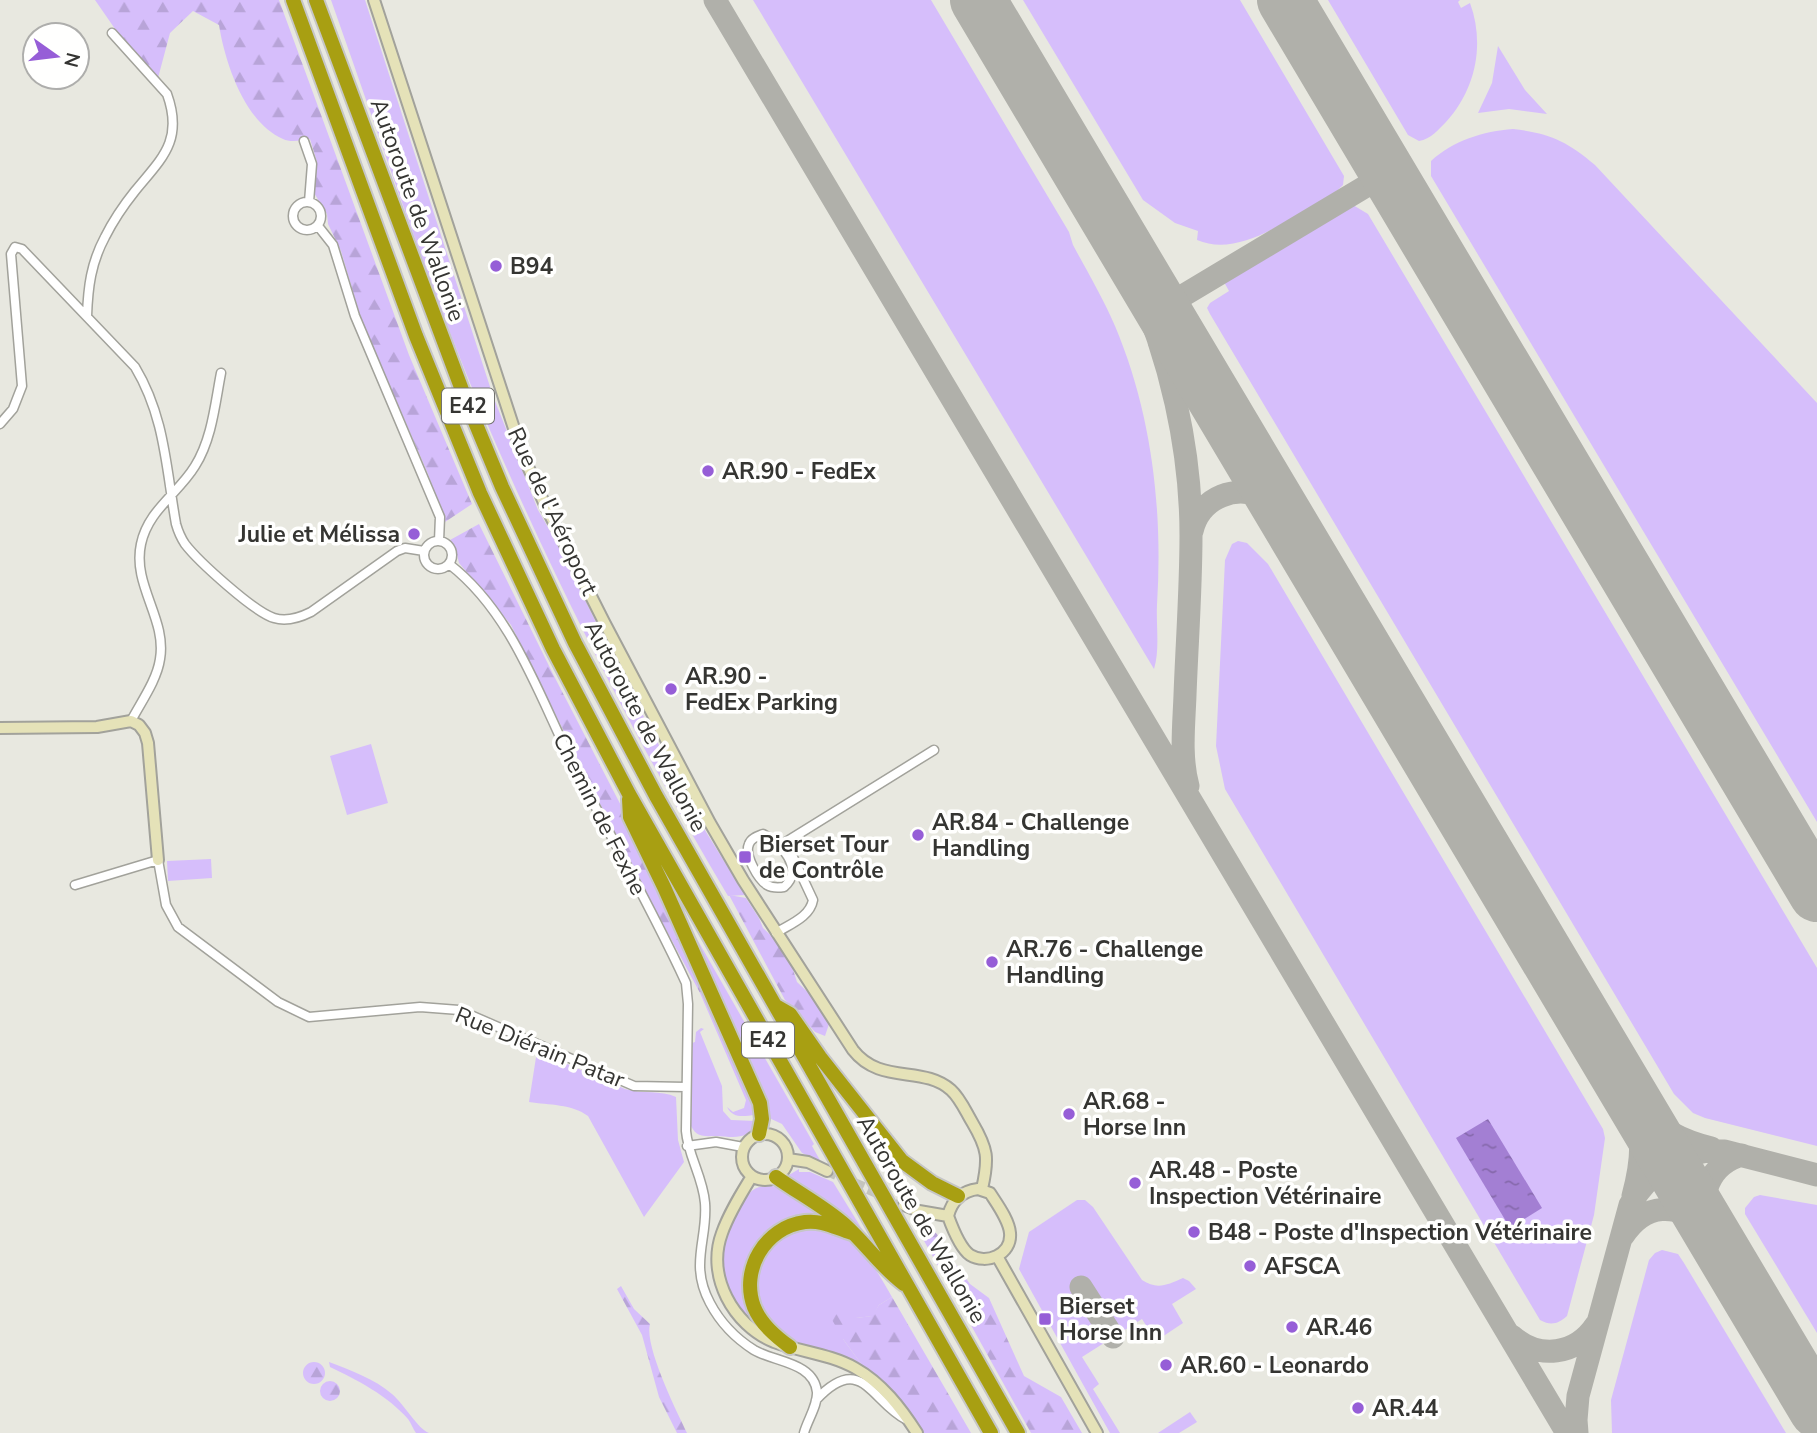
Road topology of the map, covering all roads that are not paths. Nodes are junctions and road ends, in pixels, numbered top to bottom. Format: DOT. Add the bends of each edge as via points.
graph roads {
  1 [pos="293,0"];
  2 [pos="316,0"];
  3 [pos="374,0"];
  4 [pos="112,33"];
  5 [pos="304,141"];
  6 [pos="309,202"];
  7 [pos="318,226"];
  8 [pos="87,316"];
  9 [pos="221,373"];
  10 [pos="0,424"];
  11 [pos="171,496"];
  12 [pos="439,541"];
  13 [pos="424,551"];
  14 [pos="449,564"];
  15 [pos="131,722"];
  16 [pos="0,728"];
  17 [pos="934,750"];
  18 [pos="629,794"];
  19 [pos="781,845"];
  20 [pos="158,860"];
  21 [pos="75,885"];
  22 [pos="776,933"];
  23 [pos="774,1005"];
  24 [pos="686,1087"];
  25 [pos="759,1134"];
  26 [pos="687,1146"];
  27 [pos="743,1147"];
  28 [pos="788,1159"];
  29 [pos="827,1171"];
  30 [pos="752,1176"];
  31 [pos="776,1177"];
  32 [pos="982,1189"];
  33 [pos="958,1196"];
  34 [pos="904,1205"];
  35 [pos="948,1216"];
  36 [pos="852,1233"];
  37 [pos="997,1256"];
  38 [pos="908,1286"];
  39 [pos="790,1347"];
  40 [pos="816,1400"];
  41 [pos="910,1422"];
  42 [pos="804,1433"];
  43 [pos="917,1433"];
  44 [pos="991,1433"];
  45 [pos="1018,1433"];
  46 [pos="1097,1433"];
  1 -- 18 [label="highway, Autoroute de Wallonie / E42" via="416,336 480,493 553,649"];
  2 -- 23 [label="highway, Autoroute de Wallonie / E42" via="437,328 502,487 575,643"];
  3 -- 22 [label="street, Rue de l'Aéroport" via="532,477 710,823"];
  4 -- 8 [label="street" via="167,94 171,133 163,159 121,210 100,247 88,282"];
  5 -- 6 [label="street, Chemin de Fexhe" via="312,164"];
  6 -- 7 [label="street, Chemin de Fexhe" via="321,211"];
  6 -- 7 [label="street, Chemin de Fexhe" via="298,205 294,220 307,230"];
  7 -- 12 [label="street, Chemin de Fexhe" via="333,245 359,327 440,517"];
  8 -- 10 [label="street" via="15,247 11,254 22,386 13,409"];
  8 -- 11 [label="street" via="127,357 145,384 159,418"];
  9 -- 11 [label="street" via="201,456"];
  11 -- 13 [label="street" via="178,530 191,550 257,609 279,619 311,612 397,551"];
  11 -- 15 [label="street" via="151,517 140,545 139,574 161,650 158,668"];
  12 -- 13 [label="street"];
  12 -- 14 [label="street, Chemin de Fexhe" via="451,549"];
  13 -- 14 [label="street, Chemin de Fexhe" via="425,562 434,569"];
  14 -- 24 [label="street, Chemin de Fexhe" via="508,631 686,983"];
  15 -- 16 [label="street"];
  15 -- 20 [label="street, Rue Diérain Patar" via="139,725 148,743"];
  17 -- 19 [label="street"];
  18 -- 25 [label="highway" via="630,817 760,1103"];
  18 -- 38 [label="highway, Autoroute de Wallonie / E42"];
  19 -- 19 [label="street" via="791,863 791,877 784,887 769,887 751,862 748,844 763,834"];
  19 -- 22 [label="street" via="792,855 813,901 806,914"];
  20 -- 21 [label="street"];
  20 -- 24 [label="street, Rue Diérain Patar" via="166,905 178,927 278,1002 309,1017 420,1007 459,1010 634,1086"];
  22 -- 32 [label="street, Rue de l'Aéroport" via="860,1060 881,1071 929,1080 952,1091 985,1145 988,1157"];
  23 -- 33 [label="highway" via="790,1014 902,1161"];
  23 -- 45 [label="highway, Autoroute de Wallonie / E42"];
  24 -- 26 [label="street, Chemin de Fexhe"];
  25 -- 27 [label="street"];
  25 -- 28 [label="street" via="780,1139"];
  26 -- 27 [label="street" via="725,1142"];
  26 -- 40 [label="street, Chemin de Fexhe" via="705,1205 699,1258 709,1301 723,1324 755,1351 806,1372 817,1391"];
  27 -- 30 [label="street" via="742,1163"];
  28 -- 29 [label="street"];
  28 -- 31 [label="street"];
  30 -- 31 [label="street"];
  30 -- 39 [label="street" via="722,1233 719,1274 738,1317 758,1334"];
  31 -- 36 [label="highway"];
  32 -- 33 [label="street"];
  32 -- 37 [label="street" via="990,1193 1010,1232 1007,1247"];
  33 -- 35 [label="street"];
  34 -- 35 [label="street"];
  35 -- 37 [label="street" via="966,1251 984,1260"];
  36 -- 38 [label="highway" via="884,1269"];
  36 -- 39 [label="highway" via="820,1222 795,1224 769,1239 755,1260 750,1281 754,1305 762,1322"];
  37 -- 46 [label="street"];
  38 -- 44 [label="highway, Autoroute de Wallonie / E42"];
  39 -- 41 [label="street" via="857,1369 883,1389"];
  40 -- 41 [label="street" via="835,1383 854,1380 867,1384 896,1415"];
  40 -- 42 [label="street"];
  41 -- 43 [label="street"];
}
